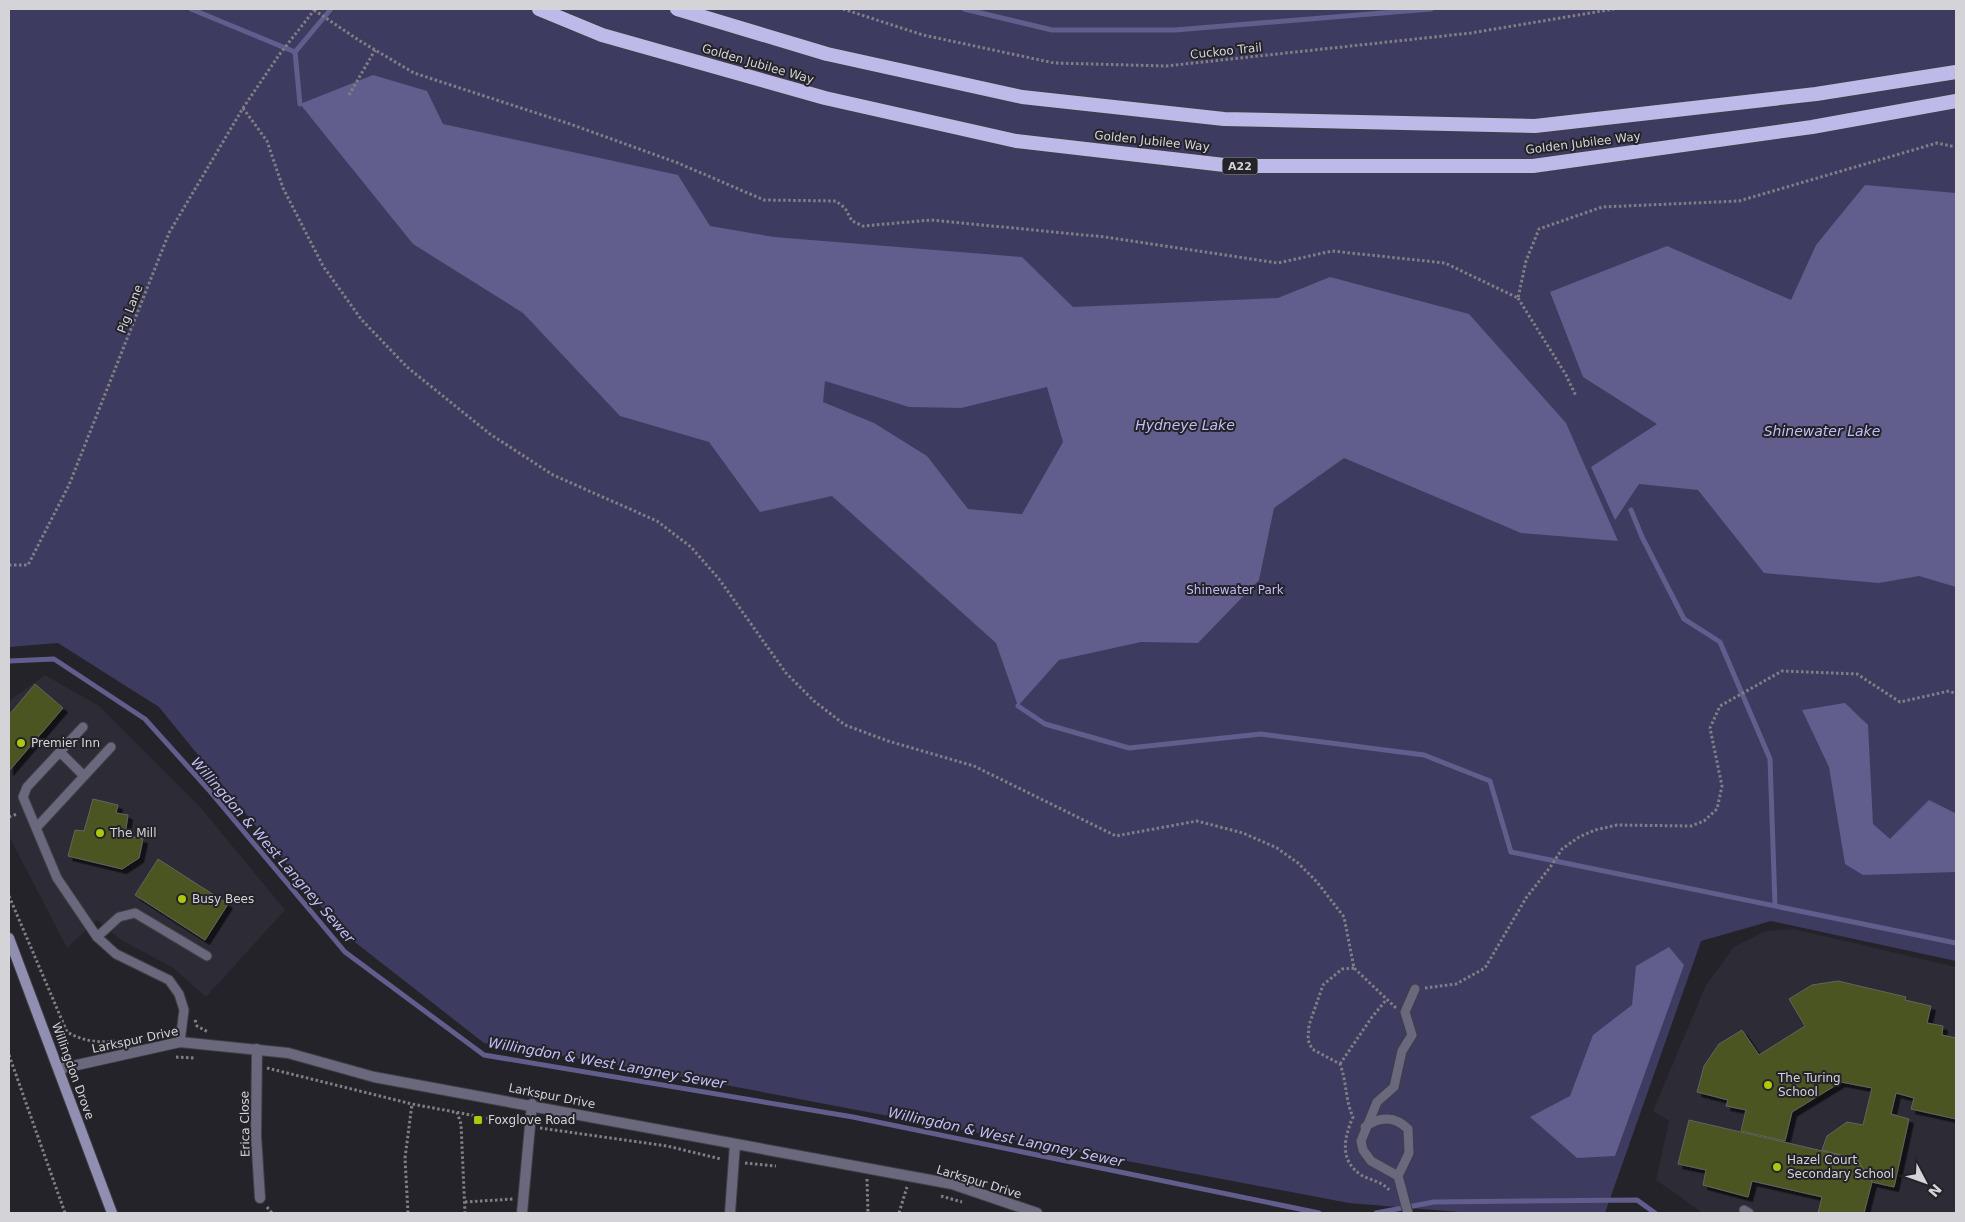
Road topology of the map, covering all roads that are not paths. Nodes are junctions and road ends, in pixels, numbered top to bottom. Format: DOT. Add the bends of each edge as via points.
graph roads {
  1 [pos="539,9"];
  2 [pos="677,9"];
  3 [pos="1956,72"];
  4 [pos="1956,101"];
  5 [pos="83,727"];
  6 [pos="111,747"];
  7 [pos="60,752"];
  8 [pos="84,776"];
  9 [pos="37,827"];
  10 [pos="97,937"];
  11 [pos="9,938"];
  12 [pos="208,956"];
  13 [pos="1415,989"];
  14 [pos="180,1042"];
  15 [pos="257,1048"];
  16 [pos="60,1069"];
  17 [pos="532,1104"];
  18 [pos="1365,1127"];
  19 [pos="735,1144"];
  20 [pos="1398,1176"];
  21 [pos="260,1198"];
  22 [pos="112,1213"];
  23 [pos="522,1213"];
  24 [pos="730,1213"];
  25 [pos="1037,1213"];
  26 [pos="1408,1213"];
  1 -- 4 [label="highway, Golden Jubilee Way / A22" via="602,35 844,103 1016,141 1233,166 1533,166 1812,127"];
  2 -- 3 [label="highway, Golden Jubilee Way" via="827,54 1022,97 1224,119 1535,126 1816,94"];
  5 -- 7 [label="lane"];
  6 -- 8 [label="lane"];
  7 -- 8 [label="lane"];
  7 -- 9 [label="lane" via="27,787 23,797"];
  8 -- 9 [label="lane"];
  9 -- 10 [label="lane" via="56,878"];
  10 -- 12 [label="lane" via="119,917 135,913"];
  10 -- 14 [label="lane" via="116,954 169,980 179,994 184,1010"];
  11 -- 16 [label="main road, Willingdon Drove"];
  13 -- 18 [label="lane" via="1405,1012 1412,1035 1402,1051 1394,1087 1377,1102"];
  14 -- 15 [label="street, Larkspur Drive"];
  14 -- 16 [label="street, Larkspur Drive"];
  15 -- 17 [label="street, Larkspur Drive" via="288,1053 374,1077"];
  15 -- 21 [label="street, Erica Close" via="256,1135"];
  16 -- 22 [label="main road, Willingdon Drove"];
  17 -- 19 [label="street, Larkspur Drive"];
  17 -- 23 [label="street"];
  18 -- 20 [label="lane" via="1361,1141 1363,1150 1371,1160"];
  18 -- 20 [label="lane" via="1385,1118 1408,1129 1409,1153"];
  19 -- 24 [label="street"];
  19 -- 25 [label="street, Larkspur Drive" via="952,1184"];
  20 -- 26 [label="lane"];
}
